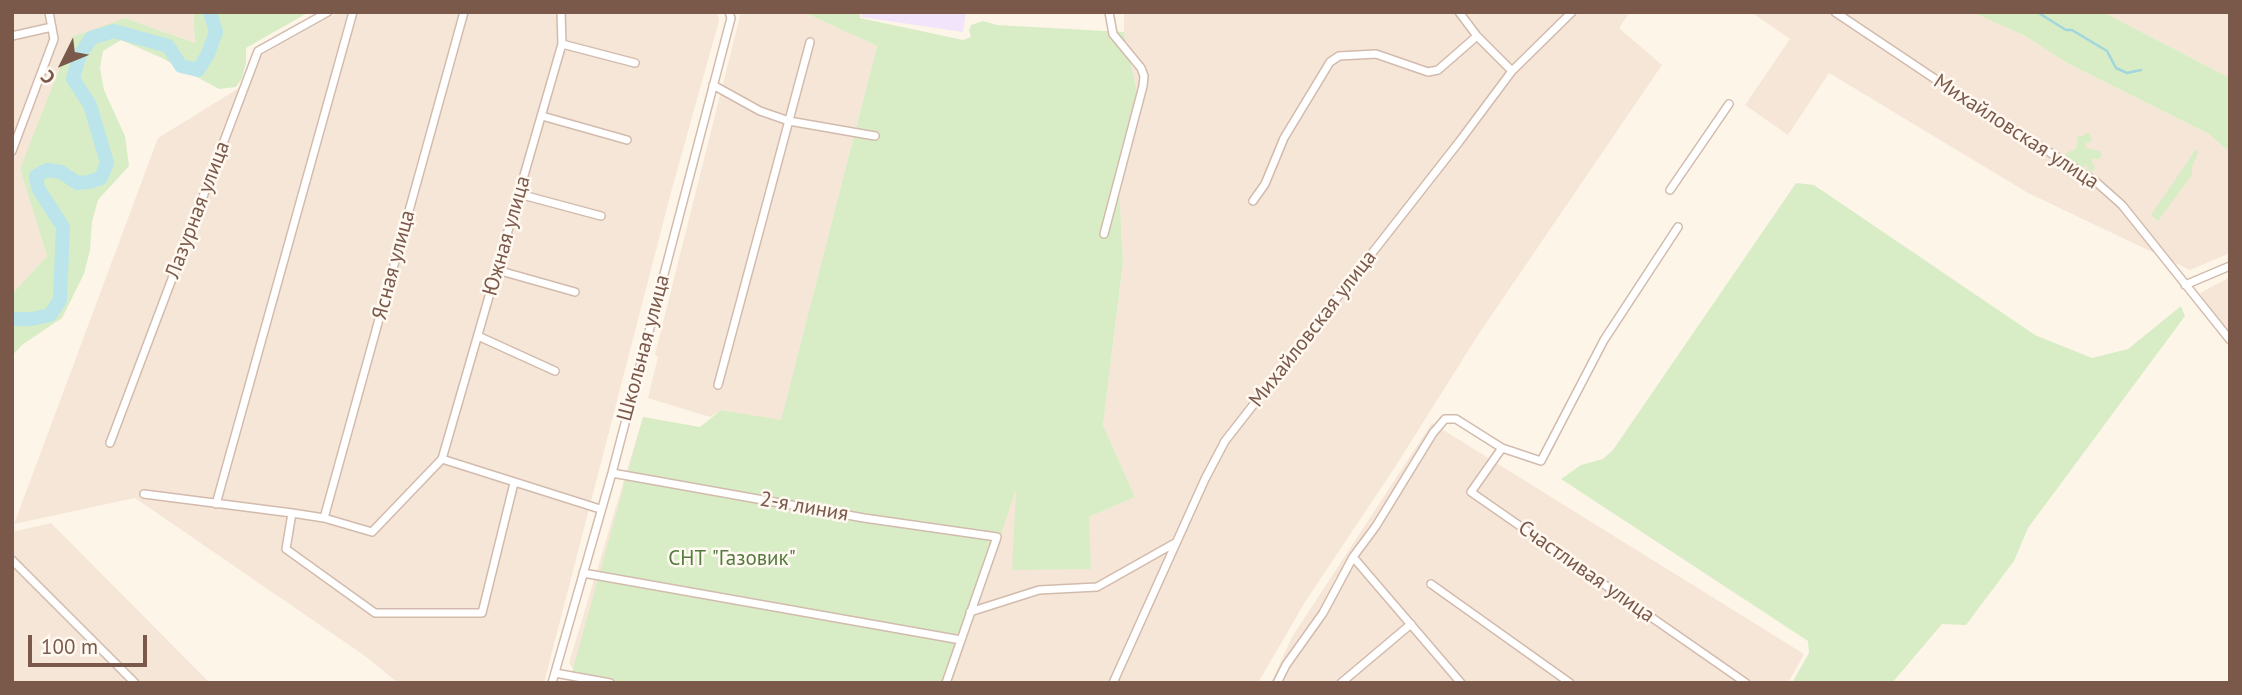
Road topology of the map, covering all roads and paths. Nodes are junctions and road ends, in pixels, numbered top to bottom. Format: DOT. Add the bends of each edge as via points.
graph roads {
  1 [pos="49,12"];
  2 [pos="328,12"];
  3 [pos="353,12"];
  4 [pos="464,12"];
  5 [pos="561,12"];
  6 [pos="729,12"];
  7 [pos="1109,12"];
  8 [pos="1459,12"];
  9 [pos="1572,12"];
  10 [pos="1835,12"];
  11 [pos="52,27"];
  12 [pos="12,36"];
  13 [pos="1477,36"];
  14 [pos="810,42"];
  15 [pos="562,44"];
  16 [pos="635,64"];
  17 [pos="1512,71"];
  18 [pos="713,85"];
  19 [pos="1729,104"];
  20 [pos="541,116"];
  21 [pos="789,121"];
  22 [pos="875,136"];
  23 [pos="627,140"];
  24 [pos="12,151"];
  25 [pos="1670,190"];
  26 [pos="519,194"];
  27 [pos="1253,201"];
  28 [pos="601,216"];
  29 [pos="1678,227"];
  30 [pos="1104,234"];
  31 [pos="2230,267"];
  32 [pos="497,270"];
  33 [pos="2185,285"];
  34 [pos="575,292"];
  35 [pos="478,336"];
  36 [pos="2230,340"];
  37 [pos="555,371"];
  38 [pos="718,384"];
  39 [pos="110,443"];
  40 [pos="1502,448"];
  41 [pos="442,459"];
  42 [pos="612,473"];
  43 [pos="514,483"];
  44 [pos="144,494"];
  45 [pos="216,504"];
  46 [pos="600,509"];
  47 [pos="292,513"];
  48 [pos="324,518"];
  49 [pos="1177,542"];
  50 [pos="1353,557"];
  51 [pos="12,560"];
  52 [pos="583,573"];
  53 [pos="1431,584"];
  54 [pos="970,612"];
  55 [pos="1411,624"];
  56 [pos="961,640"];
  57 [pos="555,673"];
  58 [pos="135,683"];
  59 [pos="552,683"];
  60 [pos="610,683"];
  61 [pos="946,683"];
  62 [pos="1113,683"];
  63 [pos="1278,683"];
  64 [pos="1340,683"];
  65 [pos="1461,683"];
  66 [pos="1570,683"];
  67 [pos="1746,683"];
  1 -- 11 [label="street"];
  2 -- 39 [label="street, Лазурная улица" via="258,51"];
  3 -- 45 [label="street"];
  4 -- 48 [label="street, Ясная улица"];
  5 -- 15 [label="street, Южная улица"];
  6 -- 18 [label="street, Школьная улица"];
  7 -- 30 [label="street" via="1113,34 1144,76"];
  8 -- 13 [label="street"];
  9 -- 17 [label="street, Михайловская улица"];
  10 -- 33 [label="street, Михайловская улица" via="2095,181 2122,205"];
  11 -- 12 [label="street"];
  11 -- 24 [label="street" via="54,39"];
  13 -- 17 [label="street"];
  13 -- 27 [label="street" via="1438,70 1428,72 1376,54 1339,56 1330,62"];
  14 -- 21 [label="street"];
  15 -- 16 [label="street"];
  15 -- 20 [label="street, Южная улица"];
  17 -- 49 [label="street, Михайловская улица" via="1225,441"];
  18 -- 21 [label="street"];
  18 -- 42 [label="street, Школьная улица"];
  19 -- 25 [label="street"];
  20 -- 23 [label="street"];
  20 -- 26 [label="street, Южная улица"];
  21 -- 22 [label="street"];
  21 -- 38 [label="street"];
  26 -- 28 [label="street"];
  26 -- 32 [label="street, Южная улица"];
  29 -- 40 [label="street" via="1604,340 1541,461"];
  31 -- 33 [label="street"];
  32 -- 34 [label="street"];
  32 -- 35 [label="street, Южная улица"];
  33 -- 36 [label="street, Михайловская улица"];
  35 -- 37 [label="street"];
  35 -- 41 [label="street, Южная улица"];
  40 -- 50 [label="street" via="1456,419 1446,419"];
  40 -- 67 [label="street, Счастливая улица" via="1471,492"];
  41 -- 43 [label="street"];
  41 -- 48 [label="street" via="372,532"];
  42 -- 46 [label="street, Школьная улица"];
  42 -- 54 [label="street, 2-я линия" via="997,537"];
  43 -- 46 [label="street"];
  43 -- 47 [label="street" via="482,613 375,613 286,549"];
  44 -- 45 [label="street"];
  45 -- 47 [label="street"];
  46 -- 52 [label="street, Школьная улица"];
  47 -- 48 [label="street"];
  49 -- 54 [label="street" via="1097,587 1039,590"];
  49 -- 62 [label="street, Михайловская улица"];
  50 -- 55 [label="street"];
  50 -- 63 [label="street"];
  51 -- 58 [label="street"];
  52 -- 56 [label="street"];
  52 -- 57 [label="street, Школьная улица"];
  53 -- 66 [label="street"];
  54 -- 56 [label="street"];
  55 -- 64 [label="street"];
  55 -- 65 [label="street"];
  56 -- 61 [label="street"];
  57 -- 59 [label="street, Школьная улица"];
  57 -- 60 [label="street"];
}
